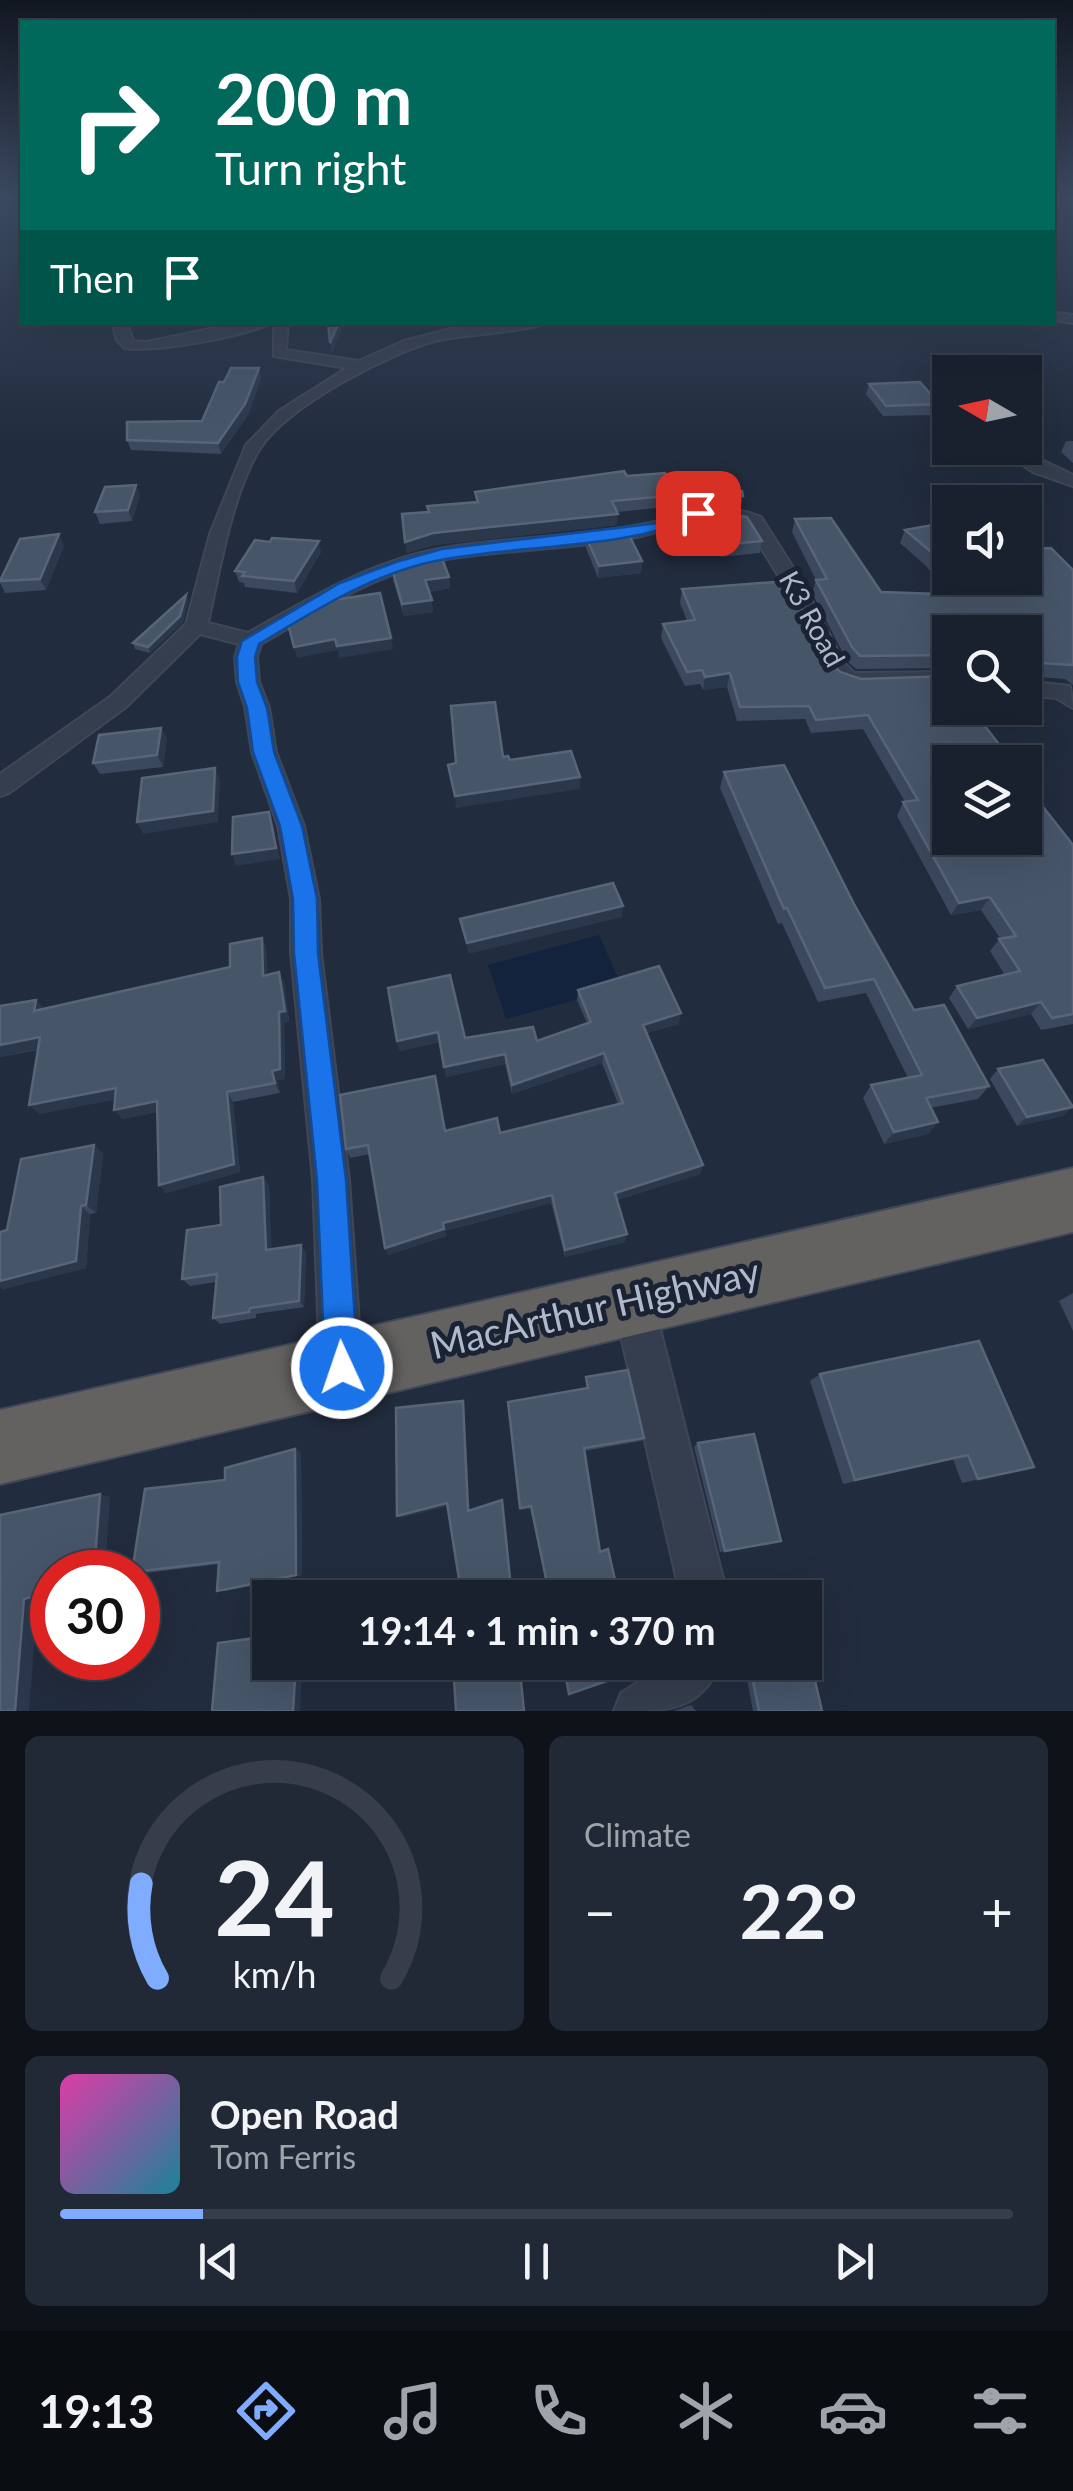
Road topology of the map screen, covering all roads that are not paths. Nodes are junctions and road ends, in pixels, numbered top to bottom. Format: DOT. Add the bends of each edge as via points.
graph roads {
  1 [pos="121,325"];
  2 [pos="248,325"];
  3 [pos="281,325"];
  4 [pos="509,325"];
  5 [pos="361,366"];
  6 [pos="1034,465"];
  7 [pos="1073,481"];
  8 [pos="196,626"];
  9 [pos="251,641"];
  10 [pos="932,679"];
  11 [pos="1042,689"];
  12 [pos="1073,700"];
  13 [pos="0,787"];
  14 [pos="1073,1200"];
  15 [pos="634,1301"];
  16 [pos="342,1368"];
  17 [pos="0,1447"];
  18 [pos="700,1580"];
  19 [pos="689,1680"];
  20 [pos="639,1711"];
  1 -- 2 [label="street" via="130,345 147,347"];
  3 -- 5 [label="street" via="278,352"];
  4 -- 5 [label="street" via="408,344"];
  5 -- 8 [label="street" via="285,414 254,445 220,534"];
  6 -- 7 [label="street"];
  8 -- 9 [label="street"];
  8 -- 13 [label="street" via="118,702"];
  9 -- 10 [label="street, K3 Road" via="368,576 442,554 635,532 698,513 736,514 754,521 846,678"];
  9 -- 16 [label="street" via="248,682 291,826 305,899"];
  11 -- 12 [label="street"];
  14 -- 15 [label="highway, MacArthur Highway"];
  15 -- 16 [label="highway, MacArthur Highway"];
  15 -- 18 [label="street"];
  16 -- 17 [label="highway, MacArthur Highway"];
  19 -- 20 [label="street"];
}
